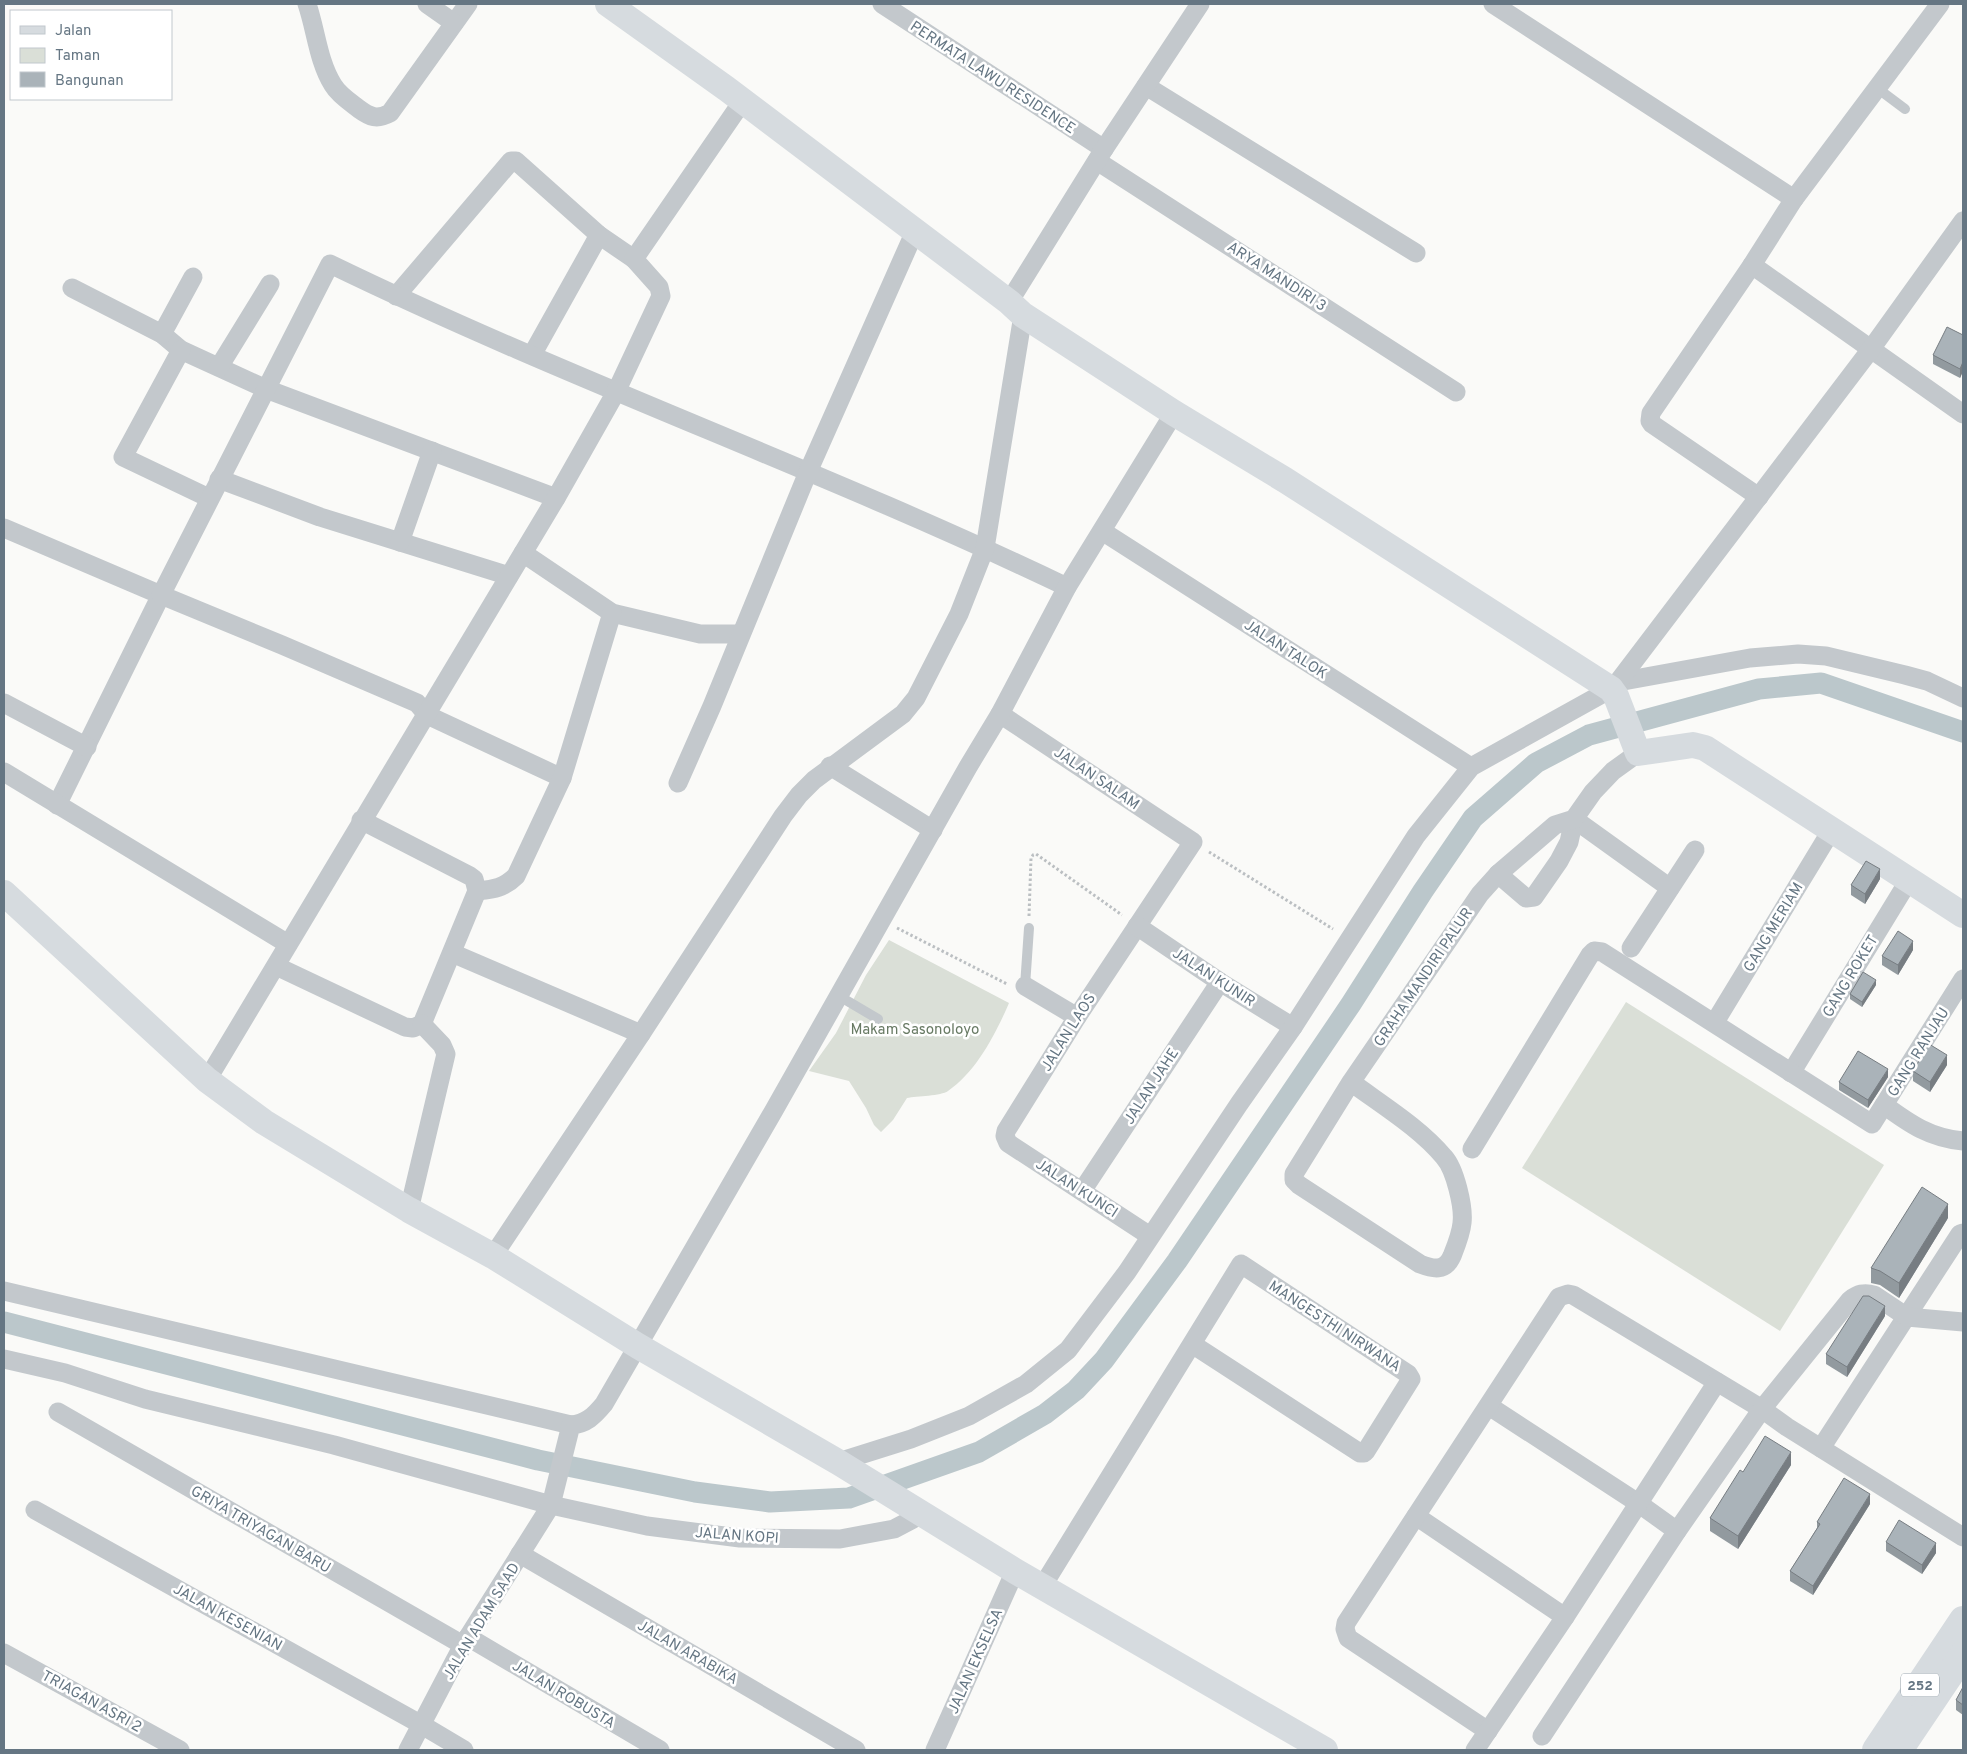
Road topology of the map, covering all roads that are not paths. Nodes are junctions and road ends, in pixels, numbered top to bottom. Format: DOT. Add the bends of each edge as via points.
graph roads {
  1 [pos="307,4"];
  2 [pos="427,4"];
  3 [pos="468,4"];
  4 [pos="608,4"];
  5 [pos="882,4"];
  6 [pos="1200,4"];
  7 [pos="1493,4"];
  8 [pos="1940,4"];
  9 [pos="454,24"];
  10 [pos="1146,86"];
  11 [pos="1877,88"];
  12 [pos="742,102"];
  13 [pos="1905,109"];
  14 [pos="1100,155"];
  15 [pos="1794,199"];
  16 [pos="1963,221"];
  17 [pos="915,231"];
  18 [pos="599,235"];
  19 [pos="1416,253"];
  20 [pos="634,259"];
  21 [pos="1752,265"];
  22 [pos="193,277"];
  23 [pos="270,284"];
  24 [pos="72,288"];
  25 [pos="396,296"];
  26 [pos="1016,308"];
  27 [pos="162,334"];
  28 [pos="1872,349"];
  29 [pos="181,350"];
  30 [pos="532,355"];
  31 [pos="219,367"];
  32 [pos="266,389"];
  33 [pos="616,392"];
  34 [pos="1456,392"];
  35 [pos="1174,413"];
  36 [pos="1963,414"];
  37 [pos="432,451"];
  38 [pos="808,472"];
  39 [pos="220,479"];
  40 [pos="1759,496"];
  41 [pos="209,498"];
  42 [pos="556,498"];
  43 [pos="4,528"];
  44 [pos="1102,531"];
  45 [pos="400,542"];
  46 [pos="985,548"];
  47 [pos="523,553"];
  48 [pos="509,576"];
  49 [pos="1067,587"];
  50 [pos="161,595"];
  51 [pos="612,613"];
  52 [pos="740,634"];
  53 [pos="1615,689"];
  54 [pos="1963,698"];
  55 [pos="4,703"];
  56 [pos="1000,714"];
  57 [pos="427,715"];
  58 [pos="87,747"];
  59 [pos="1636,749"];
  60 [pos="830,766"];
  61 [pos="1471,767"];
  62 [pos="4,772"];
  63 [pos="562,778"];
  64 [pos="678,784"];
  65 [pos="57,805"];
  66 [pos="1574,819"];
  67 [pos="362,820"];
  68 [pos="933,830"];
  69 [pos="1831,831"];
  70 [pos="1193,842"];
  71 [pos="1695,850"];
  72 [pos="1498,874"];
  73 [pos="1909,880"];
  74 [pos="1670,888"];
  75 [pos="477,891"];
  76 [pos="4,894"];
  77 [pos="1963,915"];
  78 [pos="1137,926"];
  79 [pos="1029,928"];
  80 [pos="288,944"];
  81 [pos="1631,948"];
  82 [pos="452,953"];
  83 [pos="276,966"];
  84 [pos="1963,979"];
  85 [pos="1220,982"];
  86 [pos="1025,986"];
  87 [pos="839,996"];
  88 [pos="1077,1016"];
  89 [pos="878,1019"];
  90 [pos="1715,1022"];
  91 [pos="422,1024"];
  92 [pos="1293,1027"];
  93 [pos="641,1034"];
  94 [pos="1791,1073"];
  95 [pos="207,1080"];
  96 [pos="1351,1082"];
  97 [pos="1884,1105"];
  98 [pos="1006,1140"];
  99 [pos="1963,1141"];
  100 [pos="1472,1148"];
  101 [pos="1082,1191"];
  102 [pos="409,1210"];
  103 [pos="1963,1233"];
  104 [pos="1150,1236"];
  105 [pos="492,1256"];
  106 [pos="4,1291"];
  107 [pos="1907,1317"];
  108 [pos="1963,1322"];
  109 [pos="1192,1344"];
  110 [pos="638,1346"];
  111 [pos="4,1359"];
  112 [pos="1717,1382"];
  113 [pos="1489,1406"];
  114 [pos="1762,1409"];
  115 [pos="58,1412"];
  116 [pos="569,1430"];
  117 [pos="1821,1448"];
  118 [pos="844,1466"];
  119 [pos="553,1499"];
  120 [pos="1638,1503"];
  121 [pos="35,1510"];
  122 [pos="918,1512"];
  123 [pos="1416,1516"];
  124 [pos="1677,1531"];
  125 [pos="1963,1537"];
  126 [pos="520,1554"];
  127 [pos="1015,1571"];
  128 [pos="1042,1587"];
  129 [pos="1565,1617"];
  130 [pos="1963,1620"];
  131 [pos="466,1641"];
  132 [pos="4,1652"];
  133 [pos="1963,1655"];
  134 [pos="422,1725"];
  135 [pos="1488,1731"];
  136 [pos="1542,1736"];
  137 [pos="180,1750"];
  138 [pos="408,1750"];
  139 [pos="464,1750"];
  140 [pos="660,1750"];
  141 [pos="856,1750"];
  142 [pos="935,1750"];
  143 [pos="1325,1750"];
  144 [pos="1475,1750"];
  145 [pos="1876,1750"];
  146 [pos="1899,1750"];
  1 -- 9 [label="street" via="324,66 333,86 345,99 376,118 390,113"];
  2 -- 9 [label="street"];
  3 -- 9 [label="street"];
  4 -- 12 [label="street"];
  5 -- 14 [label="street, PERMATA LAWU RESIDENCE"];
  6 -- 10 [label="street"];
  7 -- 15 [label="street"];
  8 -- 11 [label="street"];
  10 -- 14 [label="street"];
  10 -- 19 [label="street"];
  11 -- 13 [label="lane"];
  11 -- 15 [label="street"];
  12 -- 17 [label="street"];
  12 -- 20 [label="street"];
  14 -- 26 [label="street"];
  14 -- 34 [label="street, ARYA MANDIRI 3"];
  15 -- 21 [label="street"];
  16 -- 28 [label="street"];
  17 -- 26 [label="street"];
  17 -- 38 [label="street"];
  18 -- 20 [label="street"];
  18 -- 25 [label="street" via="512,160"];
  18 -- 30 [label="street"];
  20 -- 33 [label="street" via="659,287 661,296"];
  21 -- 28 [label="street"];
  21 -- 40 [label="street" via="1650,417 1652,424"];
  22 -- 27 [label="street"];
  23 -- 31 [label="street"];
  24 -- 27 [label="street"];
  25 -- 30 [label="street"];
  25 -- 32 [label="street" via="330,264"];
  26 -- 35 [label="street"];
  26 -- 46 [label="street"];
  27 -- 29 [label="street"];
  28 -- 36 [label="street"];
  28 -- 40 [label="street"];
  29 -- 31 [label="street"];
  29 -- 41 [label="street" via="123,457"];
  30 -- 33 [label="street"];
  31 -- 32 [label="street"];
  32 -- 37 [label="street"];
  32 -- 39 [label="street"];
  33 -- 38 [label="street"];
  33 -- 42 [label="street"];
  35 -- 44 [label="street"];
  35 -- 53 [label="street"];
  37 -- 42 [label="street"];
  37 -- 45 [label="street"];
  38 -- 46 [label="street"];
  38 -- 52 [label="street"];
  39 -- 41 [label="street"];
  39 -- 45 [label="street" via="320,517"];
  40 -- 53 [label="street"];
  41 -- 50 [label="street"];
  42 -- 47 [label="street"];
  43 -- 50 [label="street"];
  44 -- 49 [label="street"];
  44 -- 61 [label="street, JALAN TALOK"];
  45 -- 48 [label="street"];
  46 -- 49 [label="street"];
  46 -- 60 [label="street" via="960,614 916,698 903,714"];
  47 -- 48 [label="street"];
  47 -- 51 [label="street"];
  48 -- 57 [label="street"];
  49 -- 56 [label="street"];
  50 -- 57 [label="street" via="417,703"];
  50 -- 58 [label="street"];
  51 -- 52 [label="street" via="700,634"];
  51 -- 63 [label="street"];
  52 -- 64 [label="street"];
  53 -- 54 [label="street" via="1750,658 1798,654 1826,656 1905,675"];
  53 -- 59 [label="street"];
  53 -- 61 [label="street"];
  55 -- 58 [label="street"];
  56 -- 68 [label="street"];
  56 -- 70 [label="street, JALAN SALAM"];
  57 -- 63 [label="street"];
  57 -- 67 [label="street"];
  58 -- 65 [label="street"];
  59 -- 66 [label="street" via="1596,788"];
  59 -- 69 [label="street" via="1693,745 1705,748"];
  60 -- 68 [label="street"];
  60 -- 93 [label="street" via="799,795 784,816"];
  61 -- 92 [label="street" via="1416,836"];
  62 -- 65 [label="street"];
  63 -- 75 [label="street" via="516,876 498,889"];
  65 -- 80 [label="street"];
  66 -- 72 [label="street, GRAHA MANDIRI PALUR" via="1555,825"];
  66 -- 72 [label="street" via="1569,842 1534,897 1526,898"];
  66 -- 74 [label="street"];
  67 -- 75 [label="street" via="470,876"];
  67 -- 80 [label="street"];
  68 -- 87 [label="street"];
  69 -- 73 [label="street"];
  69 -- 90 [label="street, GANG MERIAM"];
  70 -- 78 [label="street, JALAN LAOS"];
  71 -- 74 [label="street"];
  72 -- 96 [label="street, GRAHA MANDIRI PALUR" via="1480,894"];
  73 -- 77 [label="street"];
  73 -- 94 [label="street, GANG ROKET"];
  74 -- 81 [label="street"];
  75 -- 82 [label="street"];
  76 -- 95 [label="street"];
  78 -- 85 [label="street, JALAN KUNIR"];
  78 -- 88 [label="street, JALAN LAOS"];
  79 -- 86 [label="lane"];
  80 -- 83 [label="street"];
  82 -- 91 [label="street"];
  82 -- 93 [label="street"];
  83 -- 91 [label="street" via="405,1027"];
  83 -- 95 [label="street"];
  84 -- 97 [label="street, GANG RANJAU"];
  85 -- 92 [label="street, JALAN KUNIR"];
  85 -- 101 [label="street, JALAN JAHE"];
  86 -- 88 [label="street"];
  87 -- 89 [label="lane"];
  87 -- 110 [label="street"];
  88 -- 98 [label="street, JALAN LAOS" via="1006,1132"];
  90 -- 94 [label="street"];
  90 -- 100 [label="street" via="1602,952 1594,951"];
  91 -- 102 [label="street" via="446,1054"];
  92 -- 104 [label="street"];
  93 -- 105 [label="street"];
  94 -- 97 [label="street, GANG RANJAU" via="1872,1124"];
  95 -- 102 [label="street" via="264,1122"];
  96 -- 96 [label="street, GRAHA MANDIRI PALUR" via="1294,1174 1294,1180 1420,1264 1437,1269 1444,1267 1451,1258 1462,1215 1458,1187 1446,1158 1425,1137"];
  97 -- 99 [label="street" via="1936,1137"];
  98 -- 101 [label="street, JALAN KUNCI"];
  101 -- 104 [label="street, JALAN KUNCI"];
  102 -- 105 [label="street"];
  103 -- 107 [label="street"];
  104 -- 118 [label="street" via="1068,1350 1026,1384 970,1416"];
  105 -- 110 [label="street"];
  106 -- 116 [label="street"];
  107 -- 108 [label="street"];
  107 -- 114 [label="street" via="1874,1295 1856,1296"];
  107 -- 117 [label="street"];
  109 -- 109 [label="street, MANGESTHI NIRWANA" via="1360,1453 1366,1451 1411,1379 1241,1264"];
  109 -- 128 [label="street, MANGESTHI NIRWANA"];
  110 -- 116 [label="street" via="604,1404"];
  110 -- 118 [label="street"];
  111 -- 119 [label="street, JALAN KOPI" via="65,1373 145,1399"];
  112 -- 113 [label="street" via="1568,1294 1559,1298"];
  112 -- 114 [label="street"];
  112 -- 120 [label="street"];
  113 -- 120 [label="street"];
  113 -- 123 [label="street"];
  114 -- 117 [label="street"];
  114 -- 124 [label="street"];
  115 -- 131 [label="street, GRIYA TRIYAGAN BARU"];
  116 -- 119 [label="street, JALAN ADAM SAAD"];
  117 -- 125 [label="street"];
  118 -- 122 [label="street"];
  119 -- 122 [label="street, JALAN KOPI" via="647,1526 740,1538 840,1539 894,1529 914,1520"];
  119 -- 126 [label="street, JALAN ADAM SAAD"];
  120 -- 124 [label="street"];
  120 -- 129 [label="street"];
  121 -- 134 [label="street, JALAN KESENIAN"];
  122 -- 127 [label="street"];
  123 -- 129 [label="street"];
  123 -- 135 [label="street" via="1346,1623 1345,1634"];
  124 -- 136 [label="street"];
  126 -- 131 [label="street, JALAN ADAM SAAD"];
  126 -- 141 [label="street, JALAN ARABIKA"];
  127 -- 128 [label="street"];
  127 -- 142 [label="street, JALAN EKSELSA"];
  128 -- 143 [label="street"];
  129 -- 135 [label="street"];
  130 -- 145 [label="main road, 252"];
  131 -- 134 [label="street, JALAN ADAM SAAD"];
  131 -- 140 [label="street, JALAN ROBUSTA"];
  132 -- 137 [label="street, TRIAGAN ASRI 2"];
  133 -- 146 [label="main road, 252"];
  134 -- 138 [label="street, JALAN ADAM SAAD"];
  134 -- 139 [label="street, JALAN KESENIAN"];
  135 -- 144 [label="street"];
}
